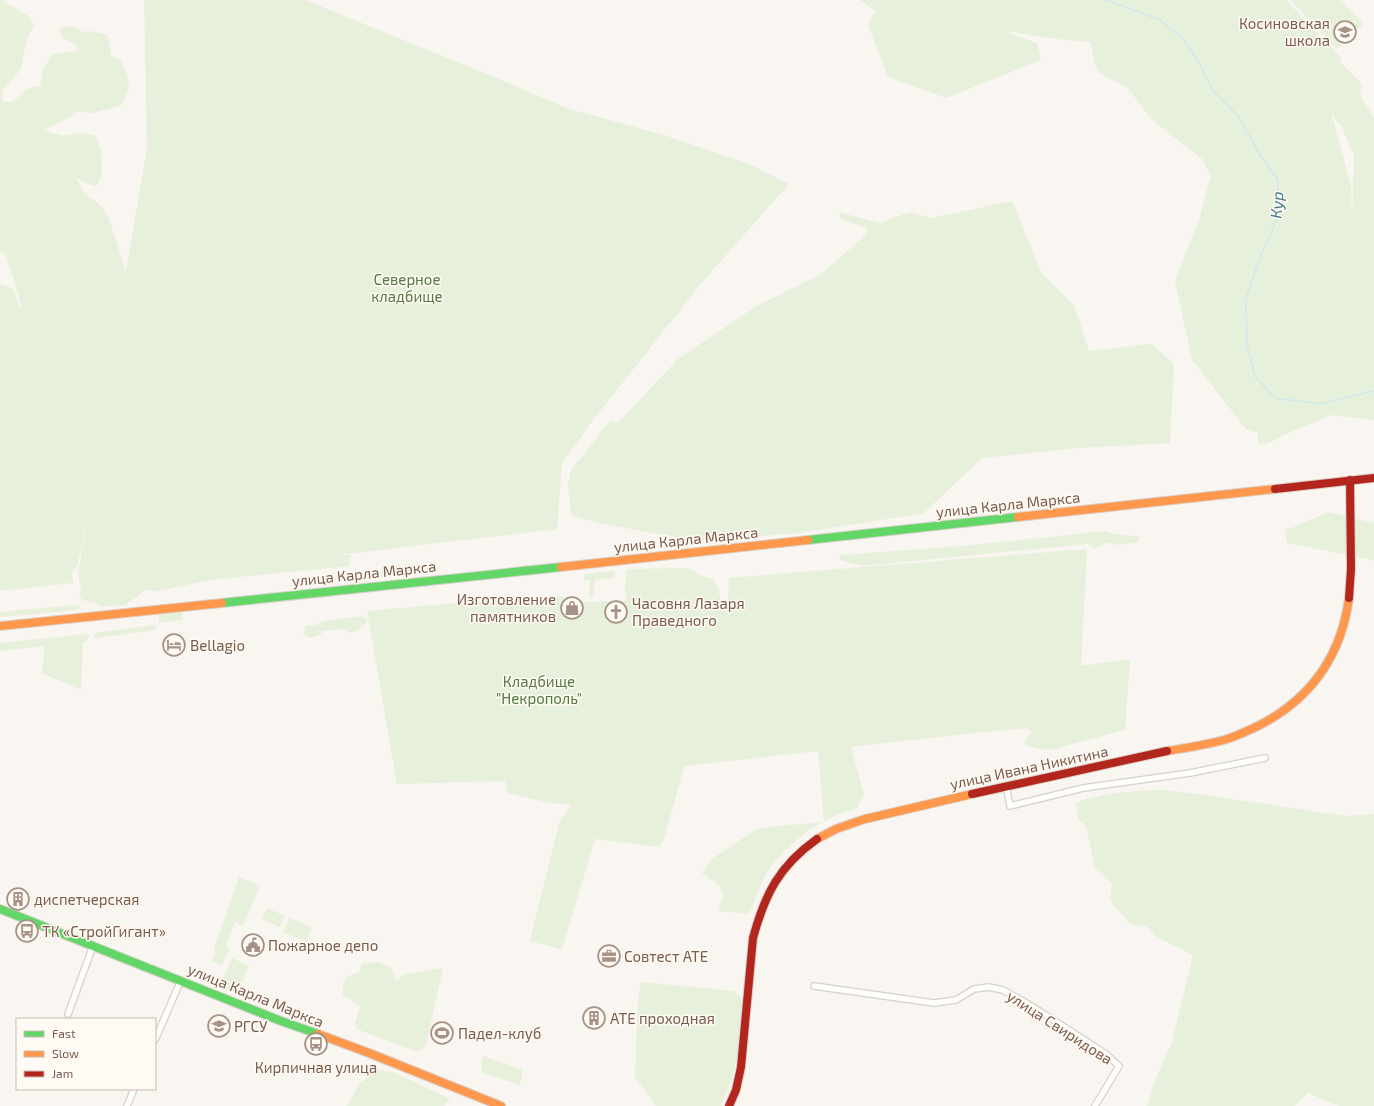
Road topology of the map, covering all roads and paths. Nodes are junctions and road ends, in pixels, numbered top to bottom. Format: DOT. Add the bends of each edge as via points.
graph roads {
  1 [pos="1374,478"];
  2 [pos="1350,480"];
  3 [pos="0,626"];
  4 [pos="1265,758"];
  5 [pos="1006,786"];
  6 [pos="0,909"];
  7 [pos="93,946"];
  8 [pos="180,980"];
  9 [pos="814,986"];
  10 [pos="68,1014"];
  11 [pos="156,1038"];
  12 [pos="134,1090"];
  13 [pos="127,1106"];
  14 [pos="501,1106"];
  15 [pos="729,1106"];
  16 [pos="1095,1106"];
  1 -- 2 [label="main road, улица Карла Маркса"];
  2 -- 3 [label="main road, улица Карла Маркса"];
  2 -- 5 [label="main road, улица Ивана Никитина" via="1351,581 1348,606 1328,665 1315,684 1300,699 1273,718 1224,740"];
  4 -- 5 [label="street" via="1190,773 1083,788 1010,806"];
  5 -- 15 [label="main road, улица Ивана Никитина" via="860,820 827,834 790,861 770,888 752,938 741,1067"];
  6 -- 7 [label="main road, улица Карла Маркса"];
  7 -- 8 [label="main road, улица Карла Маркса"];
  7 -- 10 [label="street"];
  8 -- 11 [label="street"];
  8 -- 14 [label="main road, улица Карла Маркса"];
  9 -- 16 [label="street, улица Свиридова" via="934,1003 956,1000 974,989 989,987 1003,990 1106,1054 1119,1066"];
  12 -- 13 [label="street"];
}
